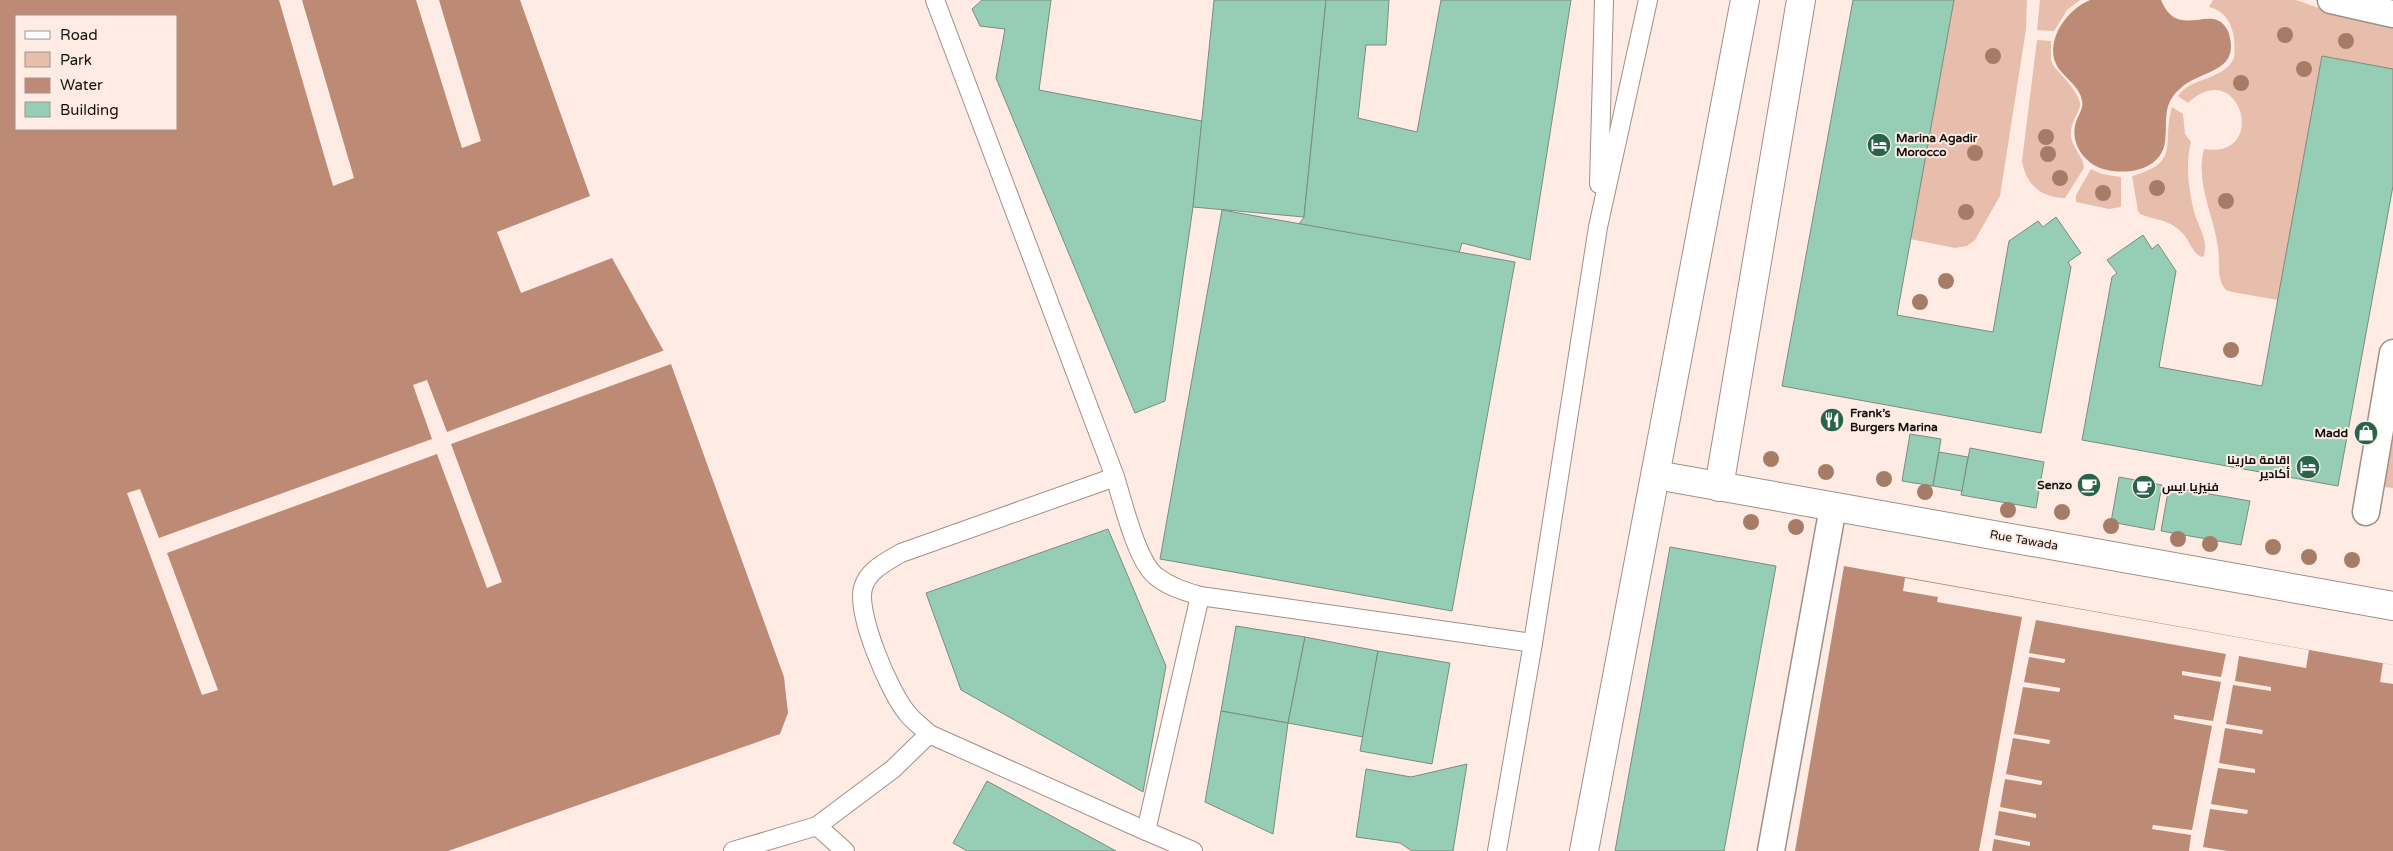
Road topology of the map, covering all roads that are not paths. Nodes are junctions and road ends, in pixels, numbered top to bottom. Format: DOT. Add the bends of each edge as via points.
graph roads {
  1 [pos="935,0"];
  2 [pos="1604,0"];
  3 [pos="1648,0"];
  4 [pos="1745,0"];
  5 [pos="1801,0"];
  6 [pos="2331,0"];
  7 [pos="2393,14"];
  8 [pos="1598,227"];
  9 [pos="2393,353"];
  10 [pos="1656,475"];
  11 [pos="1115,477"];
  12 [pos="1719,487"];
  13 [pos="1833,507"];
  14 [pos="2366,512"];
  15 [pos="1200,596"];
  16 [pos="2393,606"];
  17 [pos="1533,643"];
  18 [pos="929,734"];
  19 [pos="817,826"];
  20 [pos="1146,831"];
  21 [pos="733,851"];
  22 [pos="845,851"];
  23 [pos="1193,851"];
  24 [pos="1497,851"];
  25 [pos="1584,851"];
  26 [pos="1771,851"];
  1 -- 11 [label="lane"];
  2 -- 8 [label="lane"];
  3 -- 8 [label="lane"];
  4 -- 10 [label="street"];
  5 -- 12 [label="street"];
  6 -- 7 [label="street"];
  8 -- 17 [label="lane"];
  9 -- 14 [label="street"];
  10 -- 12 [label="street, Rue Tawada"];
  10 -- 25 [label="street"];
  11 -- 15 [label="lane" via="1141,556 1155,576 1177,589"];
  11 -- 18 [label="lane" via="901,553 875,568 863,588 864,611 873,644 892,690 907,713"];
  12 -- 13 [label="street, Rue Tawada"];
  13 -- 16 [label="street, Rue Tawada"];
  13 -- 26 [label="street"];
  15 -- 17 [label="lane"];
  15 -- 20 [label="lane"];
  17 -- 24 [label="lane"];
  18 -- 19 [label="lane" via="893,769"];
  18 -- 20 [label="lane"];
  19 -- 21 [label="lane"];
  19 -- 22 [label="lane"];
  20 -- 23 [label="lane"];
}
